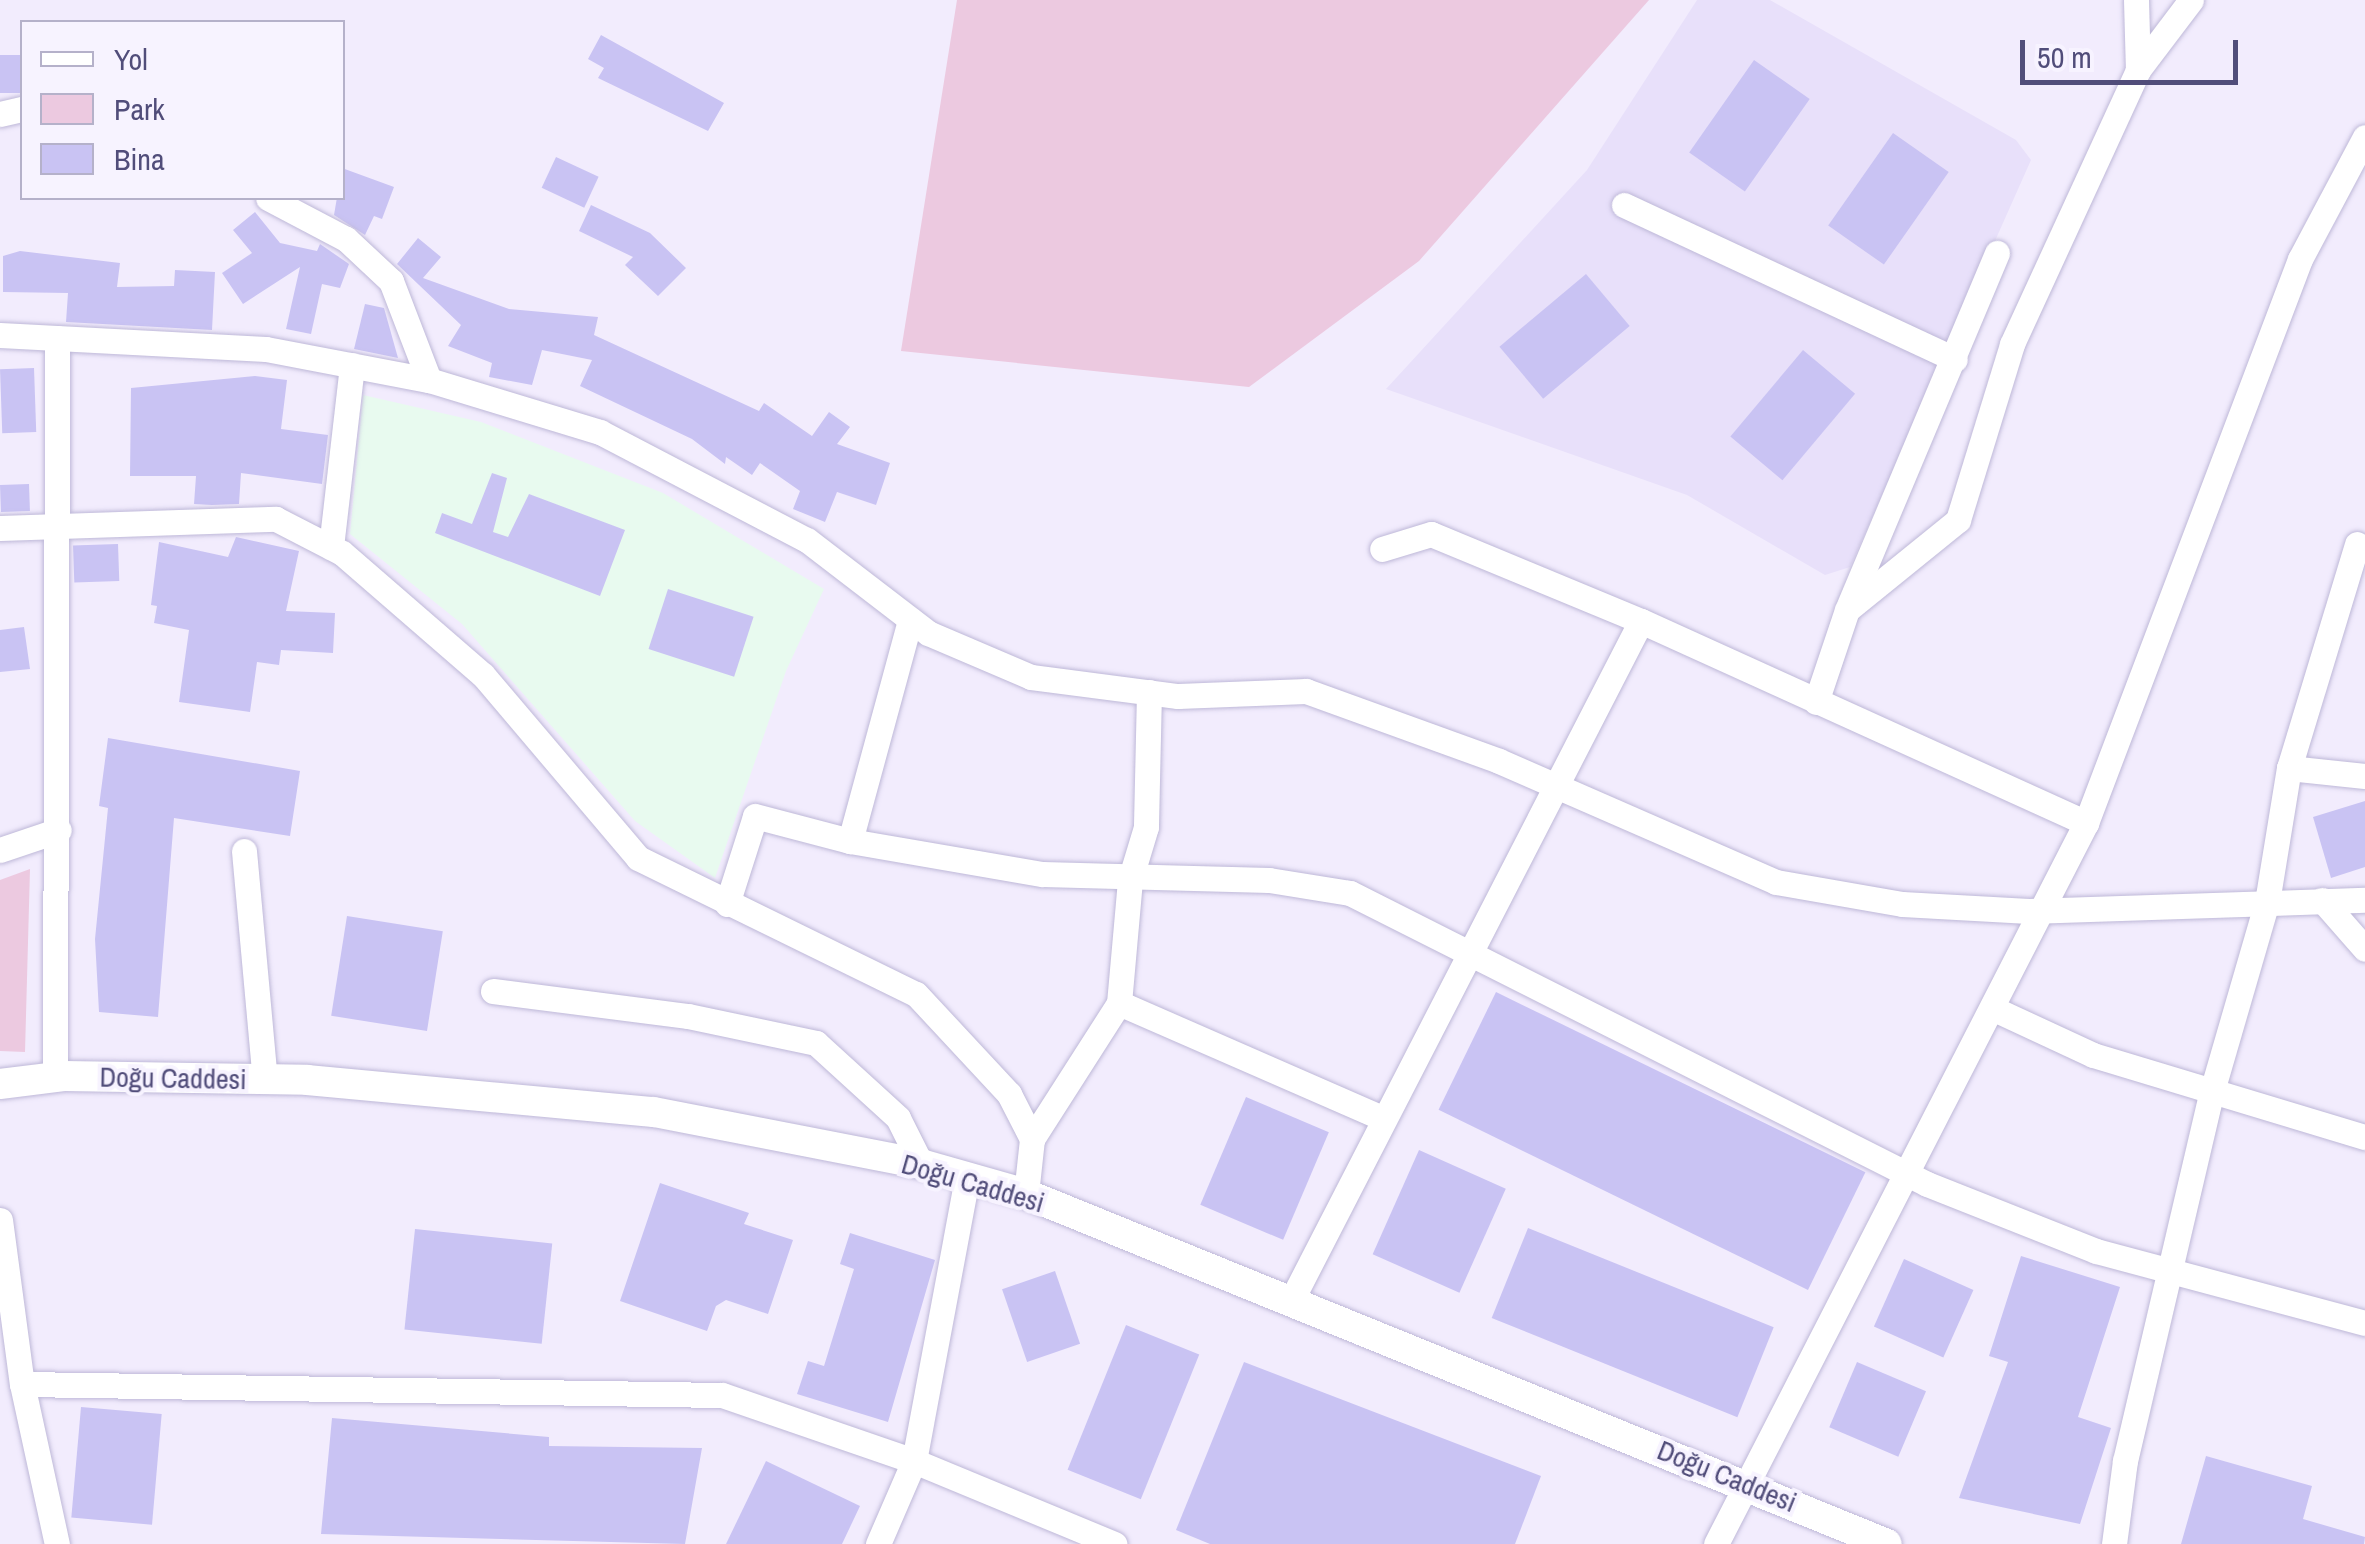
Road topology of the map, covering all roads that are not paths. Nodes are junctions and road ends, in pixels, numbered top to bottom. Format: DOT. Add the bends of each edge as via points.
graph roads {
  1 [pos="2136,0"];
  2 [pos="2190,0"];
  3 [pos="2138,70"];
  4 [pos="2365,137"];
  5 [pos="272,200"];
  6 [pos="1624,205"];
  7 [pos="1996,253"];
  8 [pos="0,335"];
  9 [pos="57,338"];
  10 [pos="1955,359"];
  11 [pos="352,365"];
  12 [pos="430,380"];
  13 [pos="61,526"];
  14 [pos="0,528"];
  15 [pos="2356,544"];
  16 [pos="331,547"];
  17 [pos="1382,549"];
  18 [pos="1847,610"];
  19 [pos="910,620"];
  20 [pos="1641,621"];
  21 [pos="1149,692"];
  22 [pos="1816,702"];
  23 [pos="2288,768"];
  24 [pos="2365,776"];
  25 [pos="1560,788"];
  26 [pos="2086,822"];
  27 [pos="58,830"];
  28 [pos="850,842"];
  29 [pos="0,850"];
  30 [pos="244,851"];
  31 [pos="1130,880"];
  32 [pos="2322,900"];
  33 [pos="2365,900"];
  34 [pos="2268,902"];
  35 [pos="727,904"];
  36 [pos="2044,910"];
  37 [pos="2365,949"];
  38 [pos="1468,955"];
  39 [pos="493,991"];
  40 [pos="1119,1003"];
  41 [pos="1994,1008"];
  42 [pos="54,1077"];
  43 [pos="265,1080"];
  44 [pos="0,1084"];
  45 [pos="2212,1091"];
  46 [pos="1382,1118"];
  47 [pos="2365,1137"];
  48 [pos="1032,1140"];
  49 [pos="921,1164"];
  50 [pos="1908,1174"];
  51 [pos="967,1177"];
  52 [pos="1026,1194"];
  53 [pos="0,1220"];
  54 [pos="2176,1269"];
  55 [pos="1290,1303"];
  56 [pos="2365,1323"];
  57 [pos="22,1384"];
  58 [pos="914,1461"];
  59 [pos="1748,1482"];
  60 [pos="57,1544"];
  61 [pos="878,1544"];
  62 [pos="1114,1544"];
  63 [pos="1716,1544"];
  64 [pos="1886,1544"];
  65 [pos="2114,1544"];
  1 -- 3 [label="street"];
  2 -- 3 [label="street"];
  3 -- 18 [label="street" via="2012,344 1958,520"];
  4 -- 26 [label="street" via="2300,260"];
  5 -- 12 [label="street" via="346,239 391,281"];
  6 -- 10 [label="street"];
  7 -- 10 [label="street"];
  8 -- 9 [label="street"];
  9 -- 11 [label="street" via="266,349"];
  9 -- 13 [label="street"];
  10 -- 18 [label="street"];
  11 -- 12 [label="street"];
  11 -- 16 [label="street"];
  12 -- 19 [label="street" via="600,432 806,540"];
  13 -- 14 [label="street"];
  13 -- 16 [label="street" via="276,519"];
  13 -- 27 [label="street"];
  15 -- 23 [label="street"];
  16 -- 35 [label="street" via="483,675 638,858"];
  17 -- 20 [label="street" via="1431,534"];
  18 -- 22 [label="street"];
  19 -- 21 [label="street" via="1031,677"];
  19 -- 28 [label="street"];
  20 -- 22 [label="street"];
  20 -- 25 [label="street"];
  21 -- 25 [label="street" via="1306,691"];
  21 -- 31 [label="street" via="1146,827"];
  22 -- 26 [label="street"];
  23 -- 24 [label="street"];
  23 -- 34 [label="street"];
  25 -- 36 [label="street" via="1776,882 1902,904"];
  25 -- 38 [label="street"];
  26 -- 36 [label="street"];
  27 -- 29 [label="street"];
  27 -- 42 [label="street"];
  28 -- 31 [label="street" via="958,865"];
  28 -- 35 [label="street" via="755,816"];
  30 -- 43 [label="street"];
  31 -- 38 [label="street" via="1270,880 1350,893"];
  31 -- 40 [label="street"];
  32 -- 33 [label="street"];
  32 -- 34 [label="street"];
  32 -- 37 [label="street"];
  34 -- 36 [label="street"];
  34 -- 45 [label="street"];
  35 -- 48 [label="street" via="916,994 1009,1094"];
  36 -- 41 [label="street"];
  38 -- 46 [label="street"];
  38 -- 50 [label="street"];
  39 -- 49 [label="street" via="688,1016 816,1043 898,1118"];
  40 -- 46 [label="street"];
  40 -- 48 [label="street"];
  41 -- 45 [label="street" via="2093,1055"];
  41 -- 50 [label="street"];
  42 -- 43 [label="street, Doğu Caddesi"];
  42 -- 44 [label="street, Doğu Caddesi"];
  43 -- 49 [label="street, Doğu Caddesi" via="654,1112"];
  45 -- 47 [label="street"];
  45 -- 54 [label="street"];
  46 -- 55 [label="street"];
  48 -- 52 [label="street"];
  49 -- 51 [label="street, Doğu Caddesi"];
  50 -- 54 [label="street" via="2096,1251"];
  50 -- 59 [label="street"];
  51 -- 52 [label="street, Doğu Caddesi"];
  51 -- 58 [label="street"];
  52 -- 55 [label="street, Doğu Caddesi"];
  53 -- 57 [label="street"];
  54 -- 56 [label="street"];
  54 -- 65 [label="street" via="2126,1461"];
  55 -- 59 [label="street, Doğu Caddesi"];
  57 -- 58 [label="street" via="722,1396"];
  57 -- 60 [label="street"];
  58 -- 61 [label="street"];
  58 -- 62 [label="street"];
  59 -- 63 [label="street"];
  59 -- 64 [label="street, Doğu Caddesi"];
}
